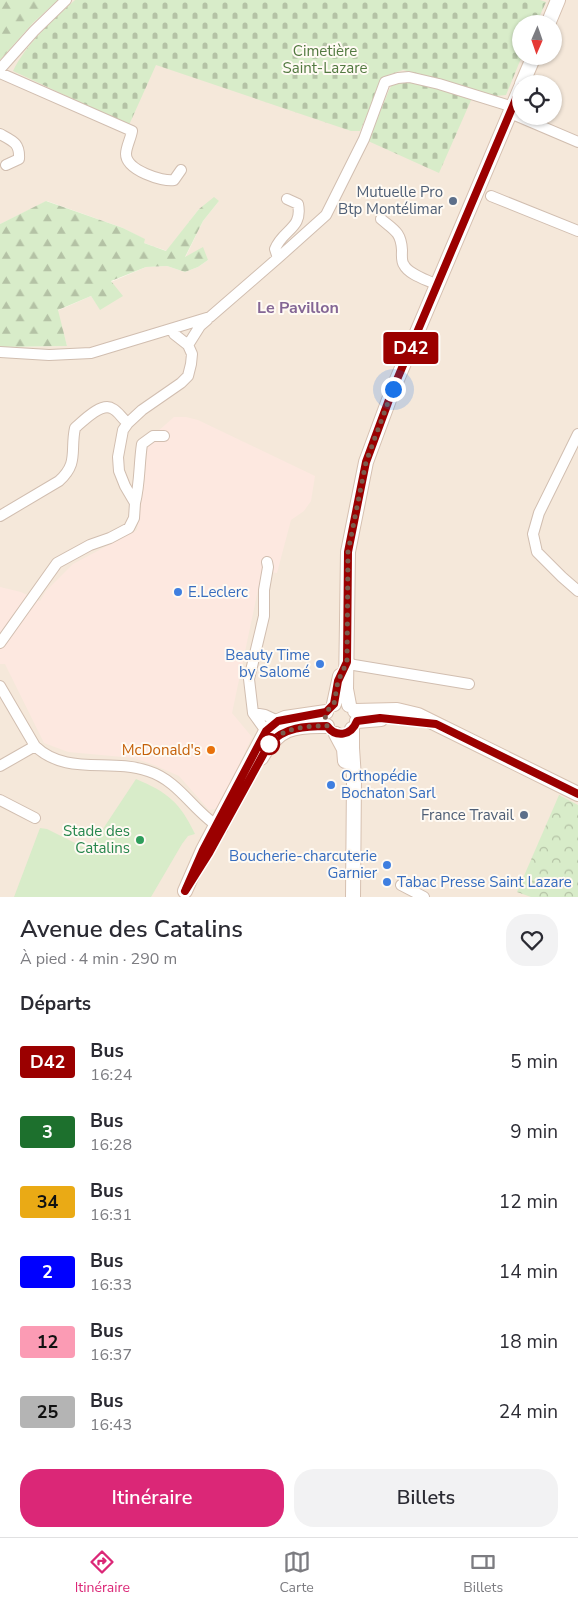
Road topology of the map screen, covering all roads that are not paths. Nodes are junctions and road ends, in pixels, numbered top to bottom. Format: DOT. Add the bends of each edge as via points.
graph roads {
  1 [pos="66,0"];
  2 [pos="558,0"];
  3 [pos="552,15"];
  4 [pos="0,69"];
  5 [pos="0,73"];
  6 [pos="512,110"];
  7 [pos="543,125"];
  8 [pos="0,134"];
  9 [pos="578,142"];
  10 [pos="6,165"];
  11 [pos="181,170"];
  12 [pos="484,193"];
  13 [pos="287,199"];
  14 [pos="381,219"];
  15 [pos="578,231"];
  16 [pos="278,258"];
  17 [pos="437,285"];
  18 [pos="210,317"];
  19 [pos="172,329"];
  20 [pos="188,345"];
  21 [pos="0,352"];
  22 [pos="128,423"];
  23 [pos="578,434"];
  24 [pos="164,436"];
  25 [pos="135,503"];
  26 [pos="0,516"];
  27 [pos="267,562"];
  28 [pos="578,591"];
  29 [pos="0,643"];
  30 [pos="347,662"];
  31 [pos="469,684"];
  32 [pos="0,686"];
  33 [pos="253,713"];
  34 [pos="353,717"];
  35 [pos="331,719"];
  36 [pos="280,726"];
  37 [pos="266,731"];
  38 [pos="35,746"];
  39 [pos="0,766"];
  40 [pos="578,794"];
  41 [pos="0,800"];
  42 [pos="34,818"];
  43 [pos="219,828"];
  44 [pos="402,885"];
  45 [pos="183,894"];
  46 [pos="345,897"];
  47 [pos="353,897"];
  48 [pos="424,897"];
  1 -- 4 [label="street"];
  2 -- 3 [label="main road"];
  5 -- 11 [label="street" via="132,131 126,154 129,164 139,171 167,181 174,180"];
  6 -- 12 [label="main road"];
  6 -- 16 [label="street" via="409,77 385,82 364,139 326,214"];
  7 -- 9 [label="street"];
  8 -- 10 [label="street" via="15,142 20,150 19,159"];
  12 -- 15 [label="street"];
  12 -- 17 [label="main road"];
  13 -- 16 [label="street" via="298,204 300,215 293,229 279,239 275,248"];
  14 -- 17 [label="street" via="401,238 404,267"];
  16 -- 18 [label="street"];
  17 -- 30 [label="main road" via="366,462 348,552"];
  18 -- 19 [label="street"];
  18 -- 20 [label="street"];
  19 -- 20 [label="street"];
  19 -- 21 [label="street" via="91,353"];
  20 -- 22 [label="street" via="192,354 188,376"];
  22 -- 25 [label="street" via="123,430 119,471"];
  22 -- 26 [label="street" via="108,406 87,417 75,428 73,459 66,475"];
  23 -- 28 [label="street" via="539,513 533,534 537,552"];
  24 -- 25 [label="street" via="153,436 142,444"];
  25 -- 29 [label="street" via="134,518 129,528 58,562"];
  27 -- 33 [label="street" via="264,616 250,672"];
  30 -- 31 [label="street"];
  30 -- 34 [label="main road" via="346,689"];
  30 -- 35 [label="main road" via="338,681"];
  32 -- 38 [label="street"];
  33 -- 36 [label="street" via="265,715"];
  33 -- 37 [label="street"];
  34 -- 35 [label="main road" via="339,703"];
  34 -- 35 [label="main road" via="347,733"];
  34 -- 40 [label="main road" via="436,724"];
  34 -- 47 [label="main road"];
  35 -- 36 [label="main road" via="310,726"];
  35 -- 46 [label="main road" via="344,749"];
  36 -- 37 [label="main road" via="273,733"];
  36 -- 43 [label="main road"];
  37 -- 43 [label="main road"];
  38 -- 39 [label="street"];
  38 -- 43 [label="street" via="51,758 67,763 122,766 159,774"];
  41 -- 42 [label="street"];
  43 -- 45 [label="main road"];
  44 -- 48 [label="street"];
}
